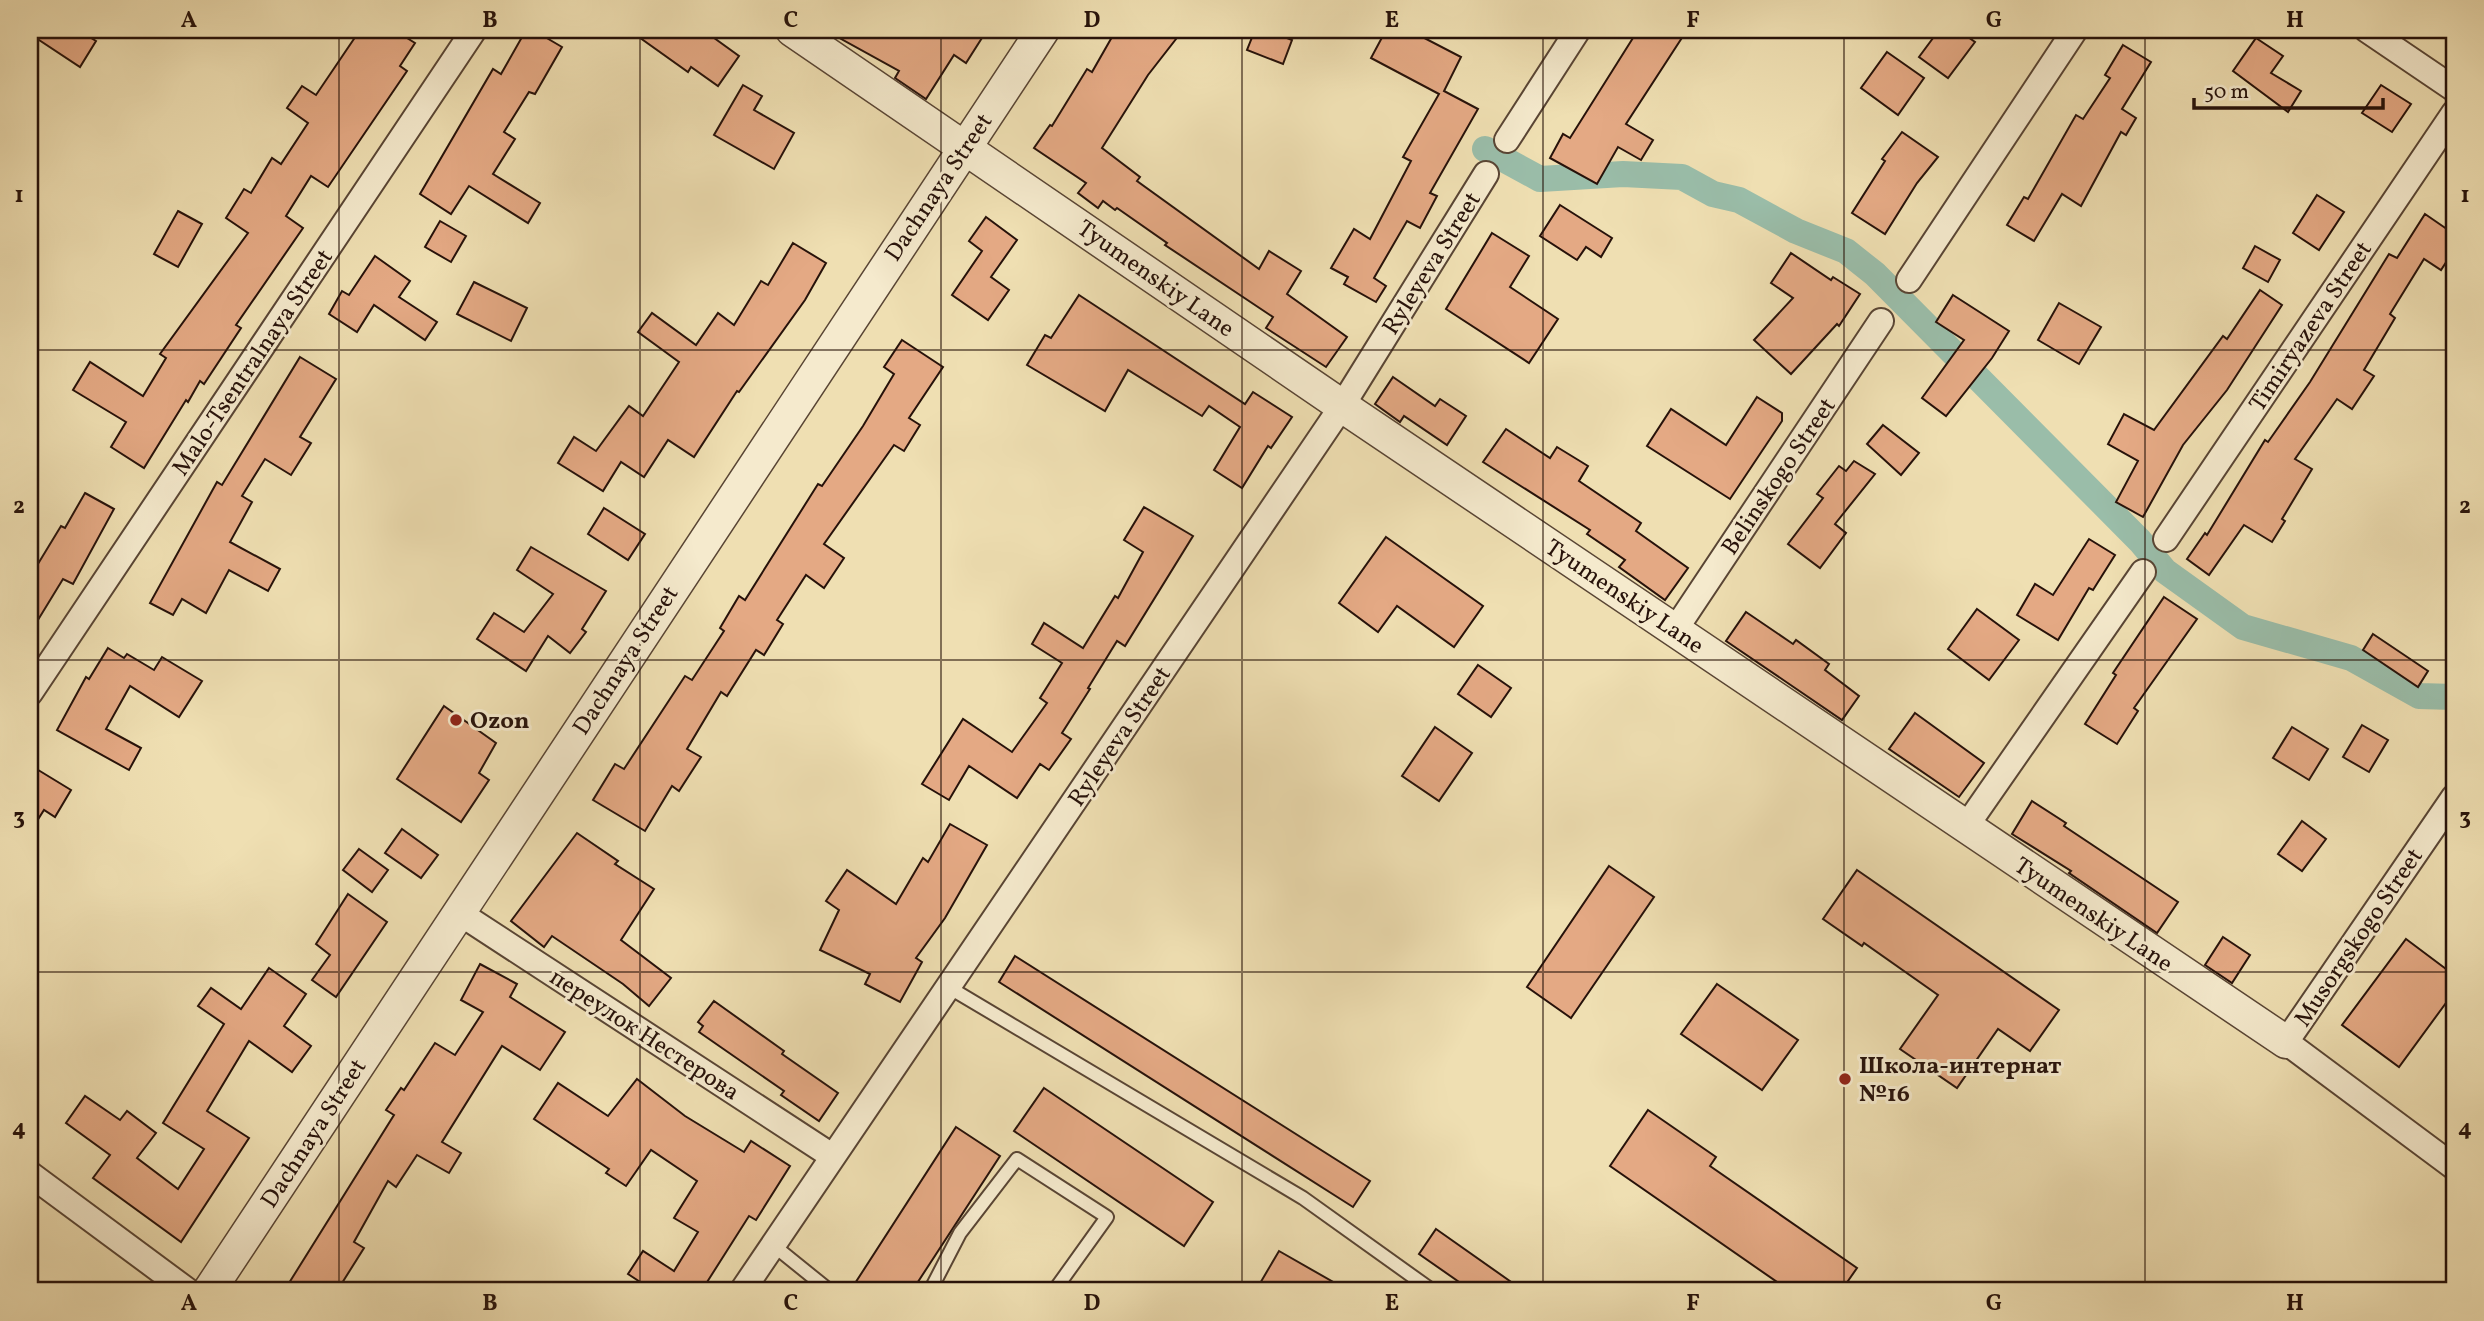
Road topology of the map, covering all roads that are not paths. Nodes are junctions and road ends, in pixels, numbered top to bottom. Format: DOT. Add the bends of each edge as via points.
graph roads {
  1 [pos="474,30"];
  2 [pos="792,30"];
  3 [pos="1043,30"];
  4 [pos="1578,30"];
  5 [pos="2076,30"];
  6 [pos="2367,30"];
  7 [pos="2454,89"];
  8 [pos="2454,113"];
  9 [pos="1507,140"];
  10 [pos="965,146"];
  11 [pos="1486,174"];
  12 [pos="1909,281"];
  13 [pos="1881,321"];
  14 [pos="1342,406"];
  15 [pos="2166,539"];
  16 [pos="2143,572"];
  17 [pos="1675,630"];
  18 [pos="30,694"];
  19 [pos="2454,796"];
  20 [pos="1965,828"];
  21 [pos="458,912"];
  22 [pos="950,988"];
  23 [pos="2286,1042"];
  24 [pos="832,1156"];
  25 [pos="2454,1167"];
  26 [pos="30,1174"];
  27 [pos="773,1245"];
  28 [pos="188,1291"];
  29 [pos="209,1291"];
  30 [pos="742,1291"];
  31 [pos="830,1291"];
  32 [pos="930,1291"];
  33 [pos="1054,1291"];
  34 [pos="1433,1291"];
  1 -- 18 [label="street, Malo-Tsentralnaya Street"];
  2 -- 10 [label="street, Tyumenskiy Lane"];
  3 -- 10 [label="street, Dachnaya Street"];
  4 -- 9 [label="street"];
  5 -- 12 [label="street"];
  6 -- 7 [label="street"];
  8 -- 15 [label="street, Timiryazeva Street"];
  10 -- 14 [label="street, Tyumenskiy Lane"];
  10 -- 21 [label="street, Dachnaya Street"];
  11 -- 14 [label="street, Ryleyeva Street"];
  13 -- 17 [label="street, Belinskogo Street"];
  14 -- 17 [label="street, Tyumenskiy Lane"];
  14 -- 22 [label="street, Ryleyeva Street"];
  16 -- 20 [label="street"];
  17 -- 20 [label="street, Tyumenskiy Lane"];
  19 -- 23 [label="street, Musorgskogo Street"];
  20 -- 23 [label="street, Tyumenskiy Lane"];
  21 -- 24 [label="street, переулок Нестерова"];
  21 -- 29 [label="street, Dachnaya Street"];
  22 -- 24 [label="street, Ryleyeva Street"];
  22 -- 34 [label="lane" via="1303,1198"];
  23 -- 25 [label="street, Tyumenskiy Lane"];
  24 -- 27 [label="street, Ryleyeva Street"];
  26 -- 28 [label="street"];
  27 -- 30 [label="street, Ryleyeva Street"];
  27 -- 31 [label="lane"];
  32 -- 33 [label="lane" via="960,1233 1017,1159 1107,1217"];
}
